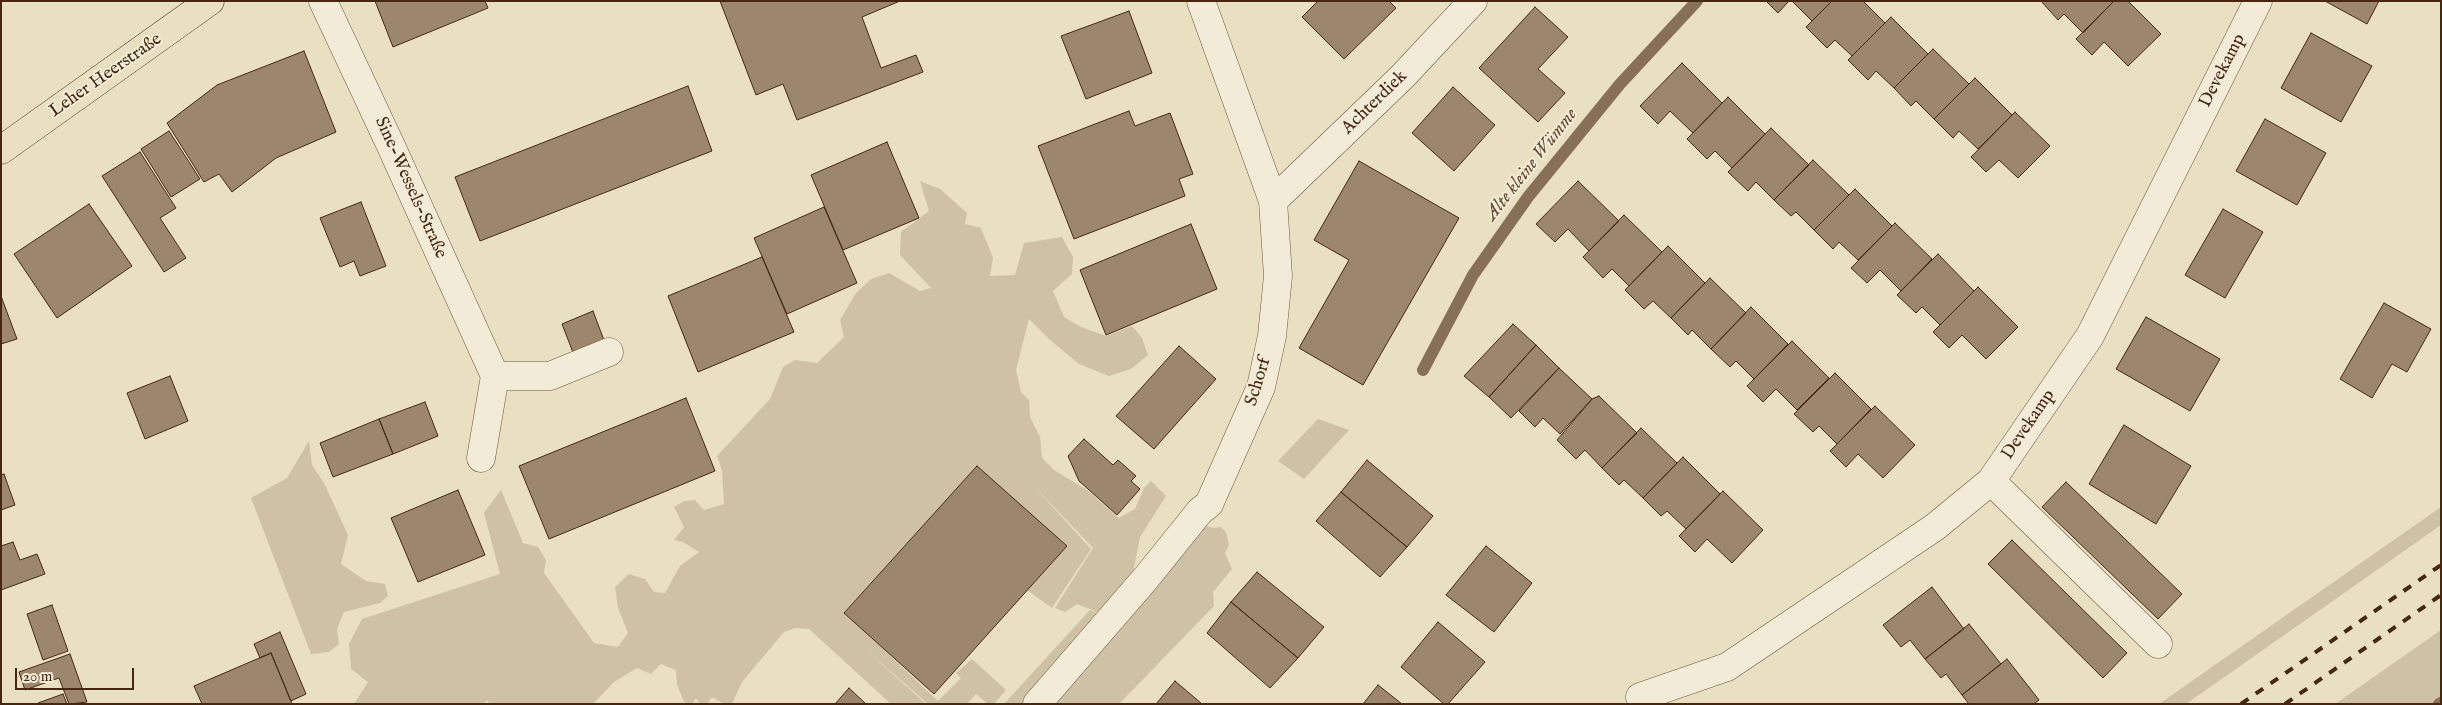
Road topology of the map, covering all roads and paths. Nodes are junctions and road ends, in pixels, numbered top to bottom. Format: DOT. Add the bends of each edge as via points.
graph roads {
  1 [pos="210,1"];
  2 [pos="324,1"];
  3 [pos="1201,1"];
  4 [pos="1473,1"];
  5 [pos="2258,1"];
  6 [pos="1,150"];
  7 [pos="1273,201"];
  8 [pos="612,360"];
  9 [pos="494,376"];
  10 [pos="481,458"];
  11 [pos="1991,481"];
  12 [pos="2158,644"];
  13 [pos="1640,698"];
  14 [pos="1037,704"];
  1 -- 6 [label="main road, Leher Heerstraße"];
  2 -- 9 [label="street, Sine-Wessels-Straße"];
  3 -- 7 [label="street, Schorf"];
  4 -- 7 [label="street, Achterdiek" via="1403,76"];
  5 -- 11 [label="street, Devekamp" via="2090,336"];
  7 -- 14 [label="street, Schorf" via="1278,276 1272,336 1261,387 1232,456 1209,504"];
  8 -- 9 [label="street" via="550,376"];
  9 -- 10 [label="street"];
  11 -- 12 [label="street"];
  11 -- 13 [label="street, Devekamp" via="1935,527 1727,667"];
}
